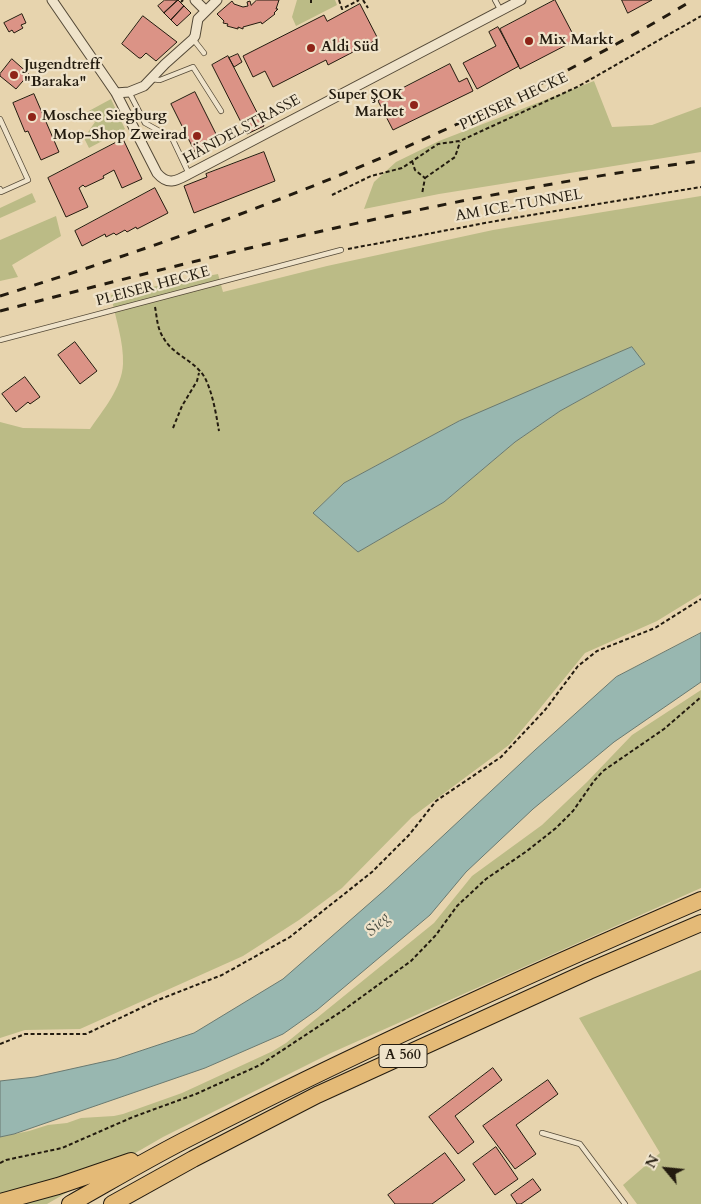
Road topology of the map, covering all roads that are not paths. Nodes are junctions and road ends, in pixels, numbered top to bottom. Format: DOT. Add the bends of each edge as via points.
graph roads {
  1 [pos="52,0"];
  2 [pos="195,0"];
  3 [pos="217,0"];
  4 [pos="495,0"];
  5 [pos="521,0"];
  6 [pos="206,11"];
  7 [pos="500,11"];
  8 [pos="193,39"];
  9 [pos="204,53"];
  10 [pos="150,79"];
  11 [pos="129,92"];
  12 [pos="116,93"];
  13 [pos="221,111"];
  14 [pos="0,119"];
  15 [pos="189,174"];
  16 [pos="0,189"];
  17 [pos="341,250"];
  18 [pos="0,340"];
  19 [pos="701,900"];
  20 [pos="701,922"];
  21 [pos="542,1133"];
  22 [pos="191,1137"];
  23 [pos="0,1202"];
  24 [pos="70,1204"];
  25 [pos="112,1204"];
  26 [pos="625,1204"];
  1 -- 12 [label="street, HÄNDELSTRASSE"];
  2 -- 6 [label="street"];
  3 -- 6 [label="street"];
  4 -- 7 [label="lane"];
  5 -- 7 [label="street, HÄNDELSTRASSE"];
  6 -- 8 [label="street" via="198,19"];
  7 -- 15 [label="street, HÄNDELSTRASSE"];
  8 -- 9 [label="lane"];
  8 -- 10 [label="street"];
  10 -- 11 [label="street" via="139,89"];
  10 -- 13 [label="lane" via="160,80 192,67"];
  11 -- 12 [label="street"];
  11 -- 15 [label="lane" via="145,123 172,138"];
  12 -- 15 [label="street, HÄNDELSTRASSE" via="159,176 168,182"];
  14 -- 16 [label="lane" via="28,180 1,192"];
  17 -- 18 [label="lane, PLEISER HECKE"];
  19 -- 22 [label="highway, A 560" via="430,1020"];
  20 -- 25 [label="highway, A 560" via="317,1095"];
  21 -- 26 [label="lane" via="580,1144"];
  22 -- 23 [label="highway" via="106,1170"];
  22 -- 24 [label="highway, A 560"];
}
